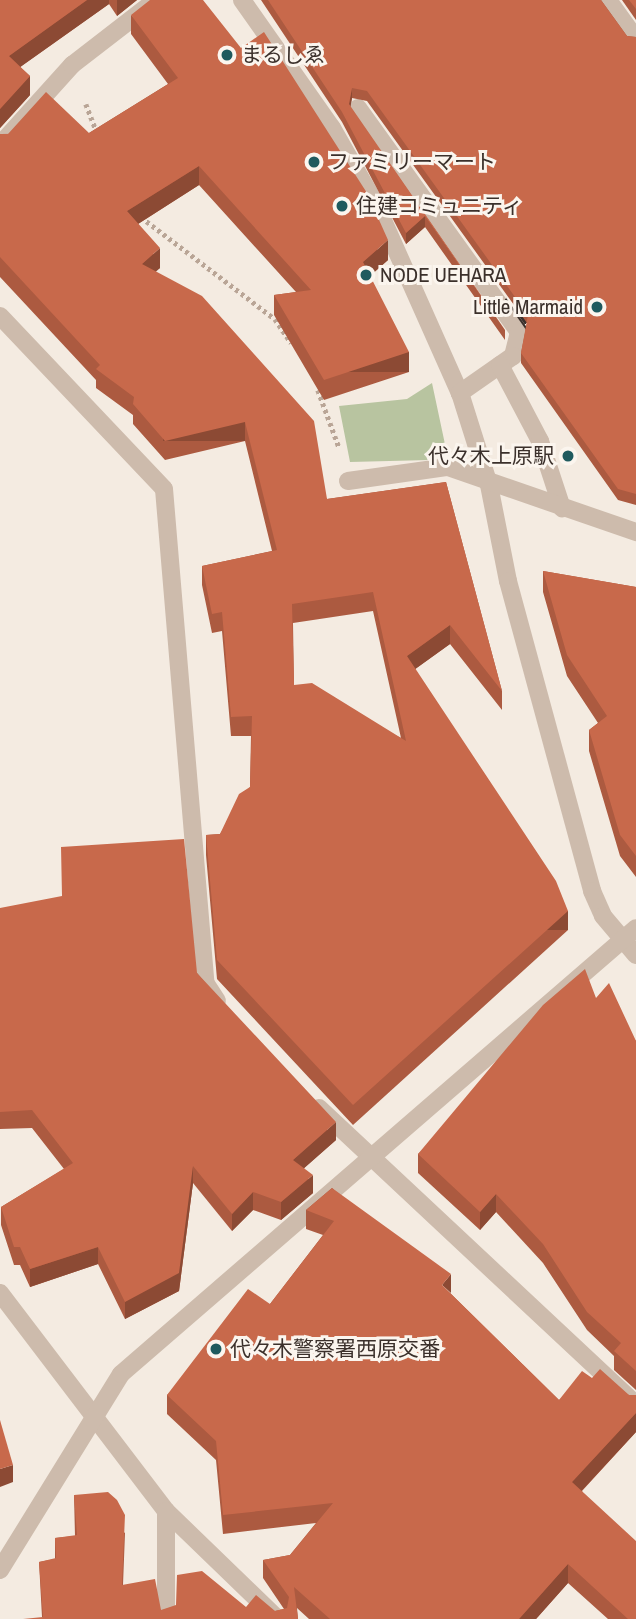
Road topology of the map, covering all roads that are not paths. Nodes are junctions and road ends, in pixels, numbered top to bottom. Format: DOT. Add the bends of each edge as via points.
graph roads {
  1 [pos="156,0"];
  2 [pos="242,0"];
  3 [pos="608,0"];
  4 [pos="636,39"];
  5 [pos="358,108"];
  6 [pos="0,145"];
  7 [pos="0,316"];
  8 [pos="500,365"];
  9 [pos="460,393"];
  10 [pos="348,481"];
  11 [pos="489,485"];
  12 [pos="562,508"];
  13 [pos="636,531"];
  14 [pos="636,928"];
  15 [pos="621,941"];
  16 [pos="636,955"];
  17 [pos="229,1015"];
  18 [pos="303,1091"];
  19 [pos="368,1158"];
  20 [pos="0,1294"];
  21 [pos="636,1405"];
  22 [pos="93,1420"];
  23 [pos="166,1511"];
  24 [pos="0,1570"];
  25 [pos="166,1619"];
  26 [pos="278,1619"];
  1 -- 6 [label="street" via="72,65"];
  2 -- 9 [label="street" via="332,128 377,207"];
  3 -- 4 [label="street"];
  5 -- 8 [label="street" via="519,332 518,348"];
  7 -- 17 [label="street" via="164,489 206,984"];
  8 -- 9 [label="street"];
  8 -- 12 [label="street" via="540,441"];
  9 -- 11 [label="street"];
  10 -- 11 [label="street" via="448,467"];
  11 -- 12 [label="street"];
  11 -- 15 [label="street" via="508,581 592,891"];
  12 -- 13 [label="street"];
  14 -- 15 [label="street"];
  15 -- 16 [label="street"];
  15 -- 19 [label="street"];
  18 -- 19 [label="street"];
  19 -- 21 [label="street"];
  19 -- 22 [label="street" via="149,1346 121,1374"];
  20 -- 22 [label="street"];
  22 -- 23 [label="street"];
  22 -- 24 [label="street"];
  23 -- 25 [label="street"];
  23 -- 26 [label="street"];
}
